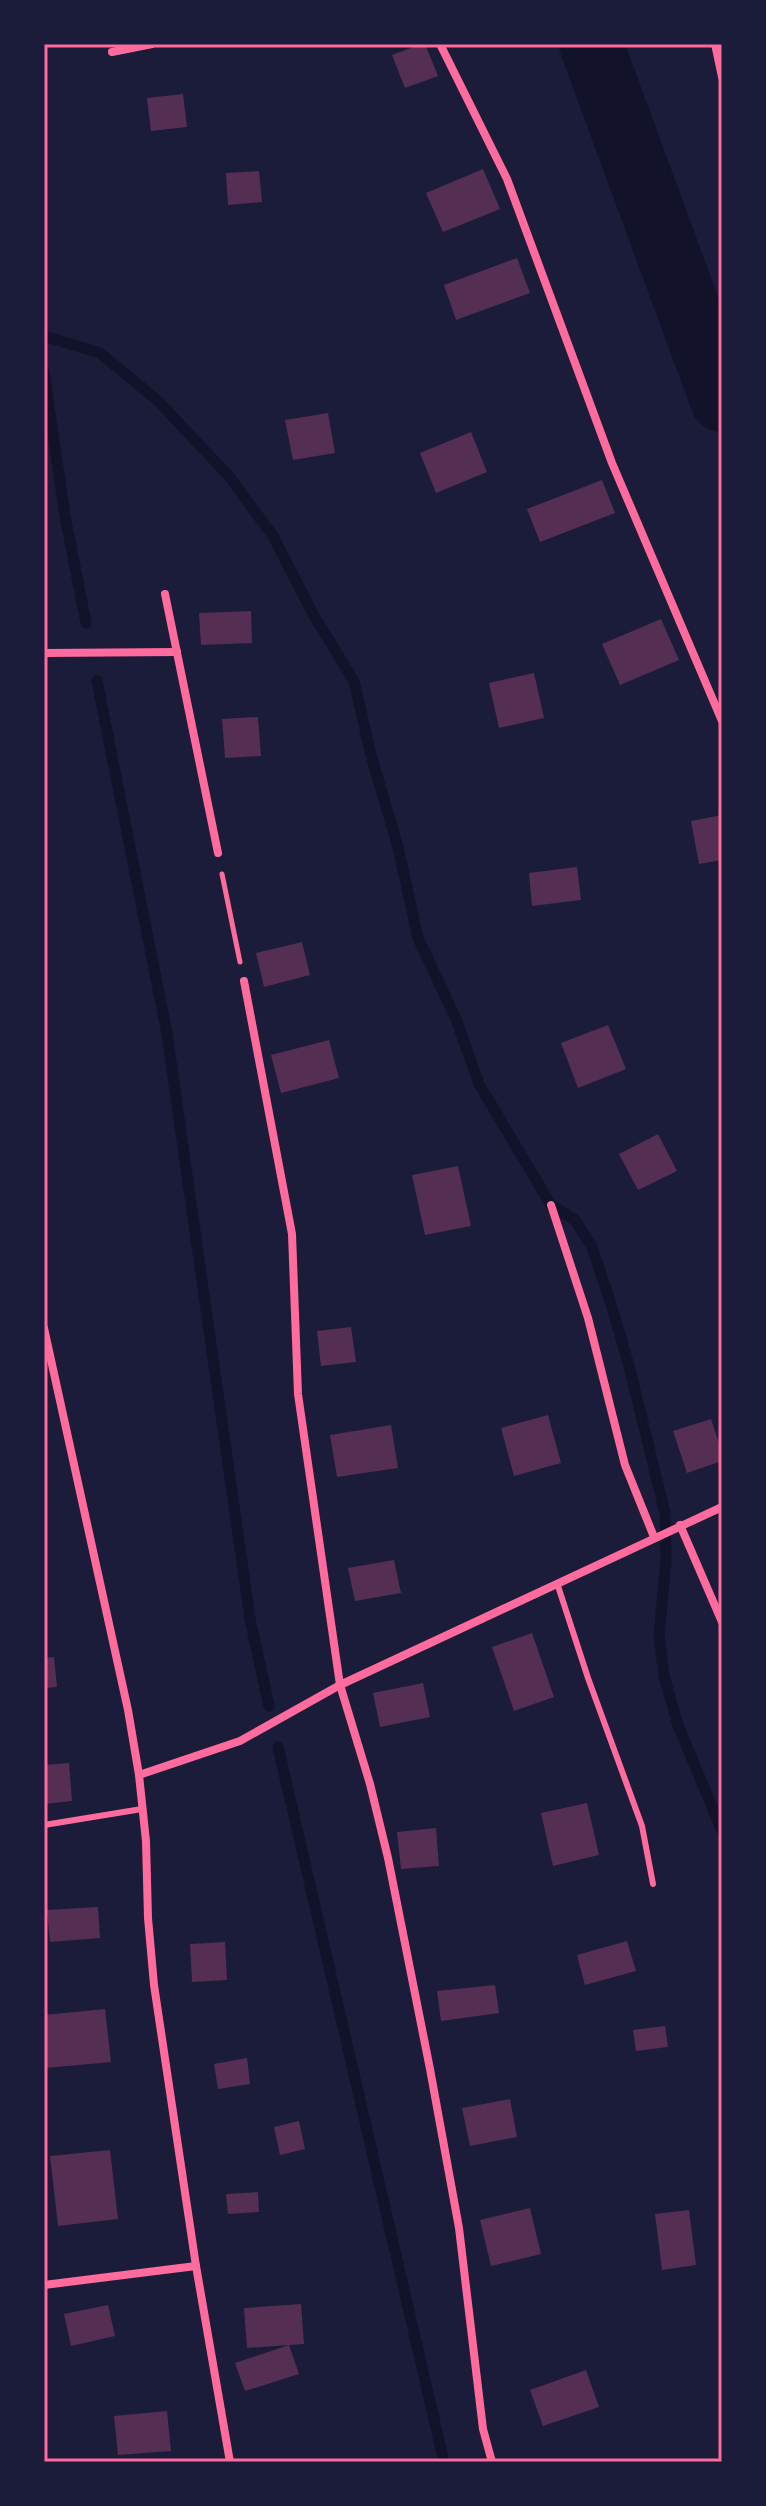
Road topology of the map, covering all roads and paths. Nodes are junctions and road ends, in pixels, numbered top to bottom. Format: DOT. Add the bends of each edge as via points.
graph roads {
  1 [pos="152,44"];
  2 [pos="440,44"];
  3 [pos="715,44"];
  4 [pos="112,52"];
  5 [pos="722,77"];
  6 [pos="165,594"];
  7 [pos="177,652"];
  8 [pos="44,653"];
  9 [pos="722,721"];
  10 [pos="218,853"];
  11 [pos="244,981"];
  12 [pos="551,1205"];
  13 [pos="44,1328"];
  14 [pos="722,1507"];
  15 [pos="680,1525"];
  16 [pos="654,1537"];
  17 [pos="557,1583"];
  18 [pos="722,1622"];
  19 [pos="340,1685"];
  20 [pos="139,1775"];
  21 [pos="142,1809"];
  22 [pos="44,1825"];
  23 [pos="653,1884"];
  24 [pos="196,2266"];
  25 [pos="44,2285"];
  26 [pos="230,2462"];
  27 [pos="492,2462"];
  1 -- 4 [label="street"];
  2 -- 9 [label="street" via="507,179 612,463"];
  3 -- 5 [label="street"];
  6 -- 7 [label="street"];
  7 -- 8 [label="street"];
  7 -- 10 [label="street"];
  10 -- 11 [label="path"];
  11 -- 19 [label="street" via="292,1234 298,1394"];
  12 -- 16 [label="street" via="588,1318 625,1465"];
  13 -- 20 [label="street"];
  14 -- 15 [label="street"];
  15 -- 16 [label="street"];
  15 -- 18 [label="street"];
  16 -- 17 [label="street"];
  17 -- 19 [label="street"];
  17 -- 23 [label="lane" via="642,1826"];
  19 -- 20 [label="street" via="240,1741"];
  19 -- 27 [label="street" via="388,1858 430,2069"];
  20 -- 21 [label="street"];
  21 -- 22 [label="lane"];
  21 -- 24 [label="street" via="154,1985"];
  24 -- 25 [label="street"];
  24 -- 26 [label="street"];
}
